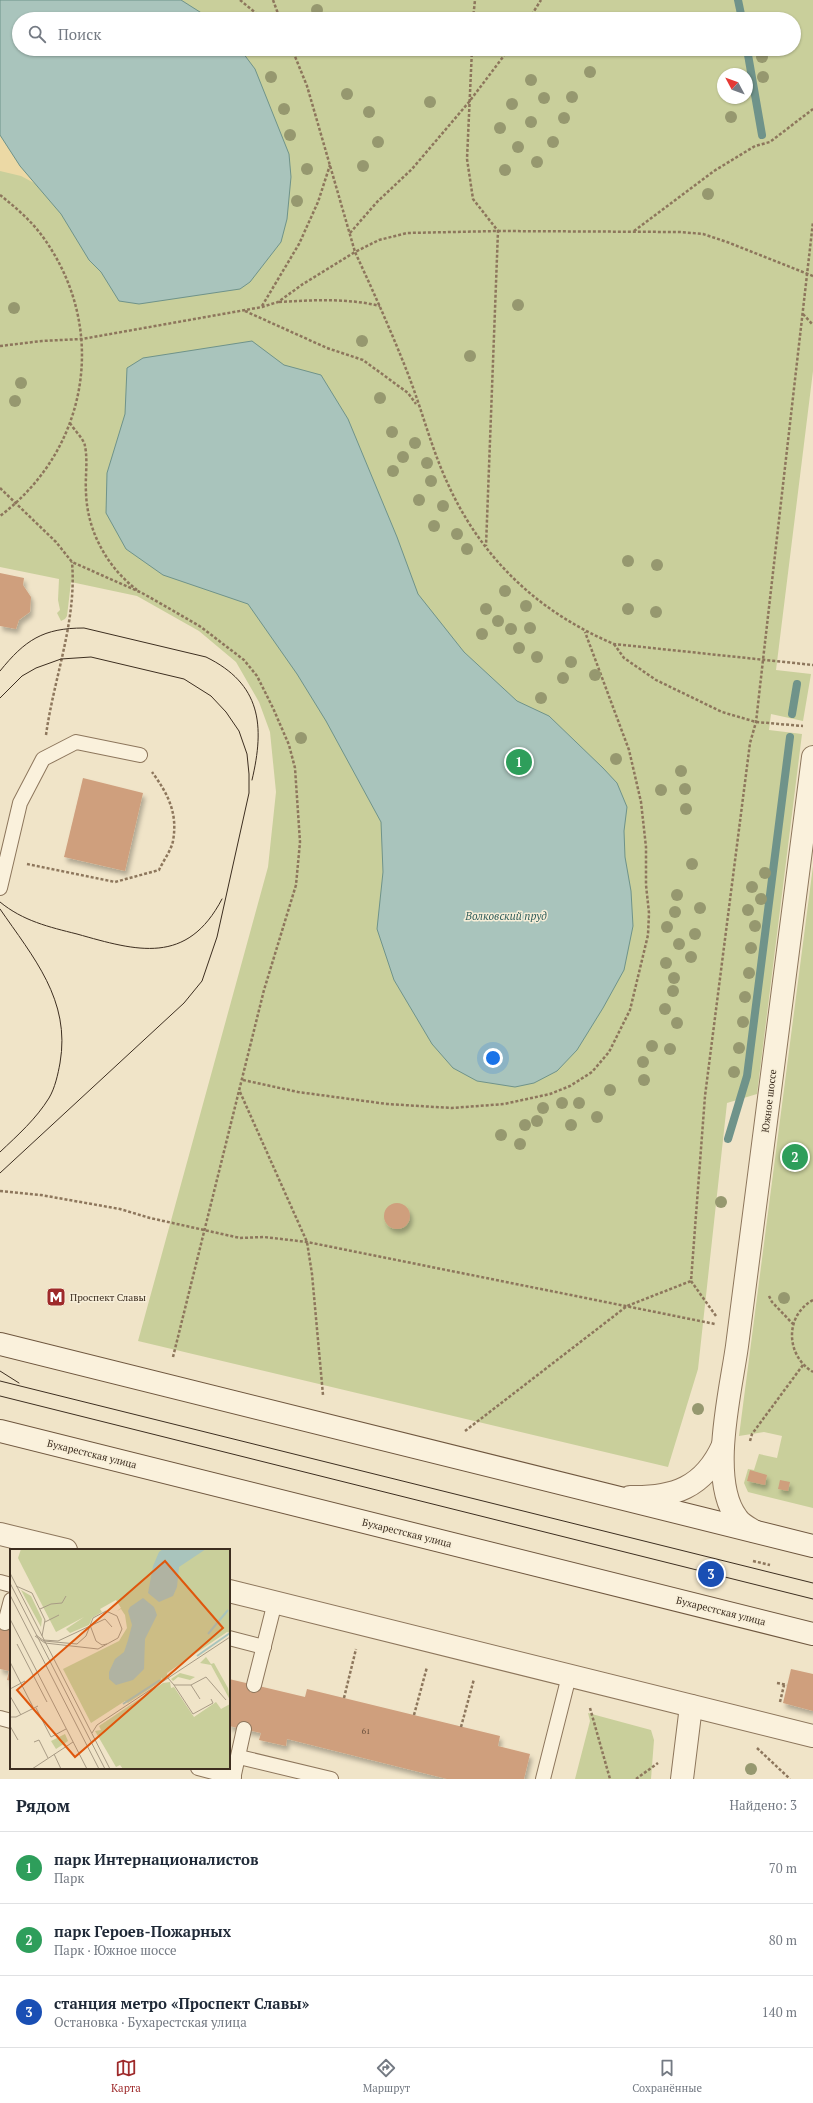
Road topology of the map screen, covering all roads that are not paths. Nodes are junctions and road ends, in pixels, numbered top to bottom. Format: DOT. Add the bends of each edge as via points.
graph roads {
  1 [pos="140,755"];
  2 [pos="813,757"];
  3 [pos="0,888"];
  4 [pos="0,1344"];
  5 [pos="0,1431"];
  6 [pos="723,1444"];
  7 [pos="620,1497"];
  8 [pos="754,1531"];
  9 [pos="0,1534"];
  10 [pos="813,1546"];
  11 [pos="62,1549"];
  12 [pos="0,1582"];
  13 [pos="10,1585"];
  14 [pos="230,1591"];
  15 [pos="275,1602"];
  16 [pos="10,1604"];
  17 [pos="5,1623"];
  18 [pos="813,1634"];
  19 [pos="230,1638"];
  20 [pos="264,1647"];
  21 [pos="569,1676"];
  22 [pos="254,1685"];
  23 [pos="691,1706"];
  24 [pos="0,1718"];
  25 [pos="10,1721"];
  26 [pos="244,1729"];
  27 [pos="813,1736"];
  28 [pos="239,1757"];
  29 [pos="202,1769"];
  30 [pos="233,1778"];
  31 [pos="331,1779"];
  32 [pos="543,1779"];
  33 [pos="682,1779"];
  1 -- 3 [label="lane" via="76,742 43,759 20,803"];
  2 -- 6 [label="street, Южное шоссе"];
  4 -- 7 [label="street"];
  5 -- 18 [label="street, Бухарестская улица"];
  6 -- 7 [label="street, Южное шоссе" via="713,1464 690,1487 663,1496"];
  6 -- 8 [label="street, Южное шоссе" via="723,1479 728,1500 736,1517"];
  7 -- 8 [label="street"];
  8 -- 10 [label="street"];
  9 -- 11 [label="street"];
  12 -- 13 [label="lane"];
  14 -- 15 [label="street"];
  15 -- 20 [label="lane"];
  15 -- 21 [label="street"];
  16 -- 17 [label="lane"];
  19 -- 20 [label="lane"];
  20 -- 22 [label="lane"];
  21 -- 23 [label="street"];
  21 -- 32 [label="lane"];
  23 -- 27 [label="street"];
  23 -- 33 [label="street"];
  24 -- 25 [label="lane"];
  26 -- 28 [label="lane"];
  28 -- 30 [label="lane"];
  28 -- 31 [label="lane"];
  29 -- 30 [label="lane"];
}
